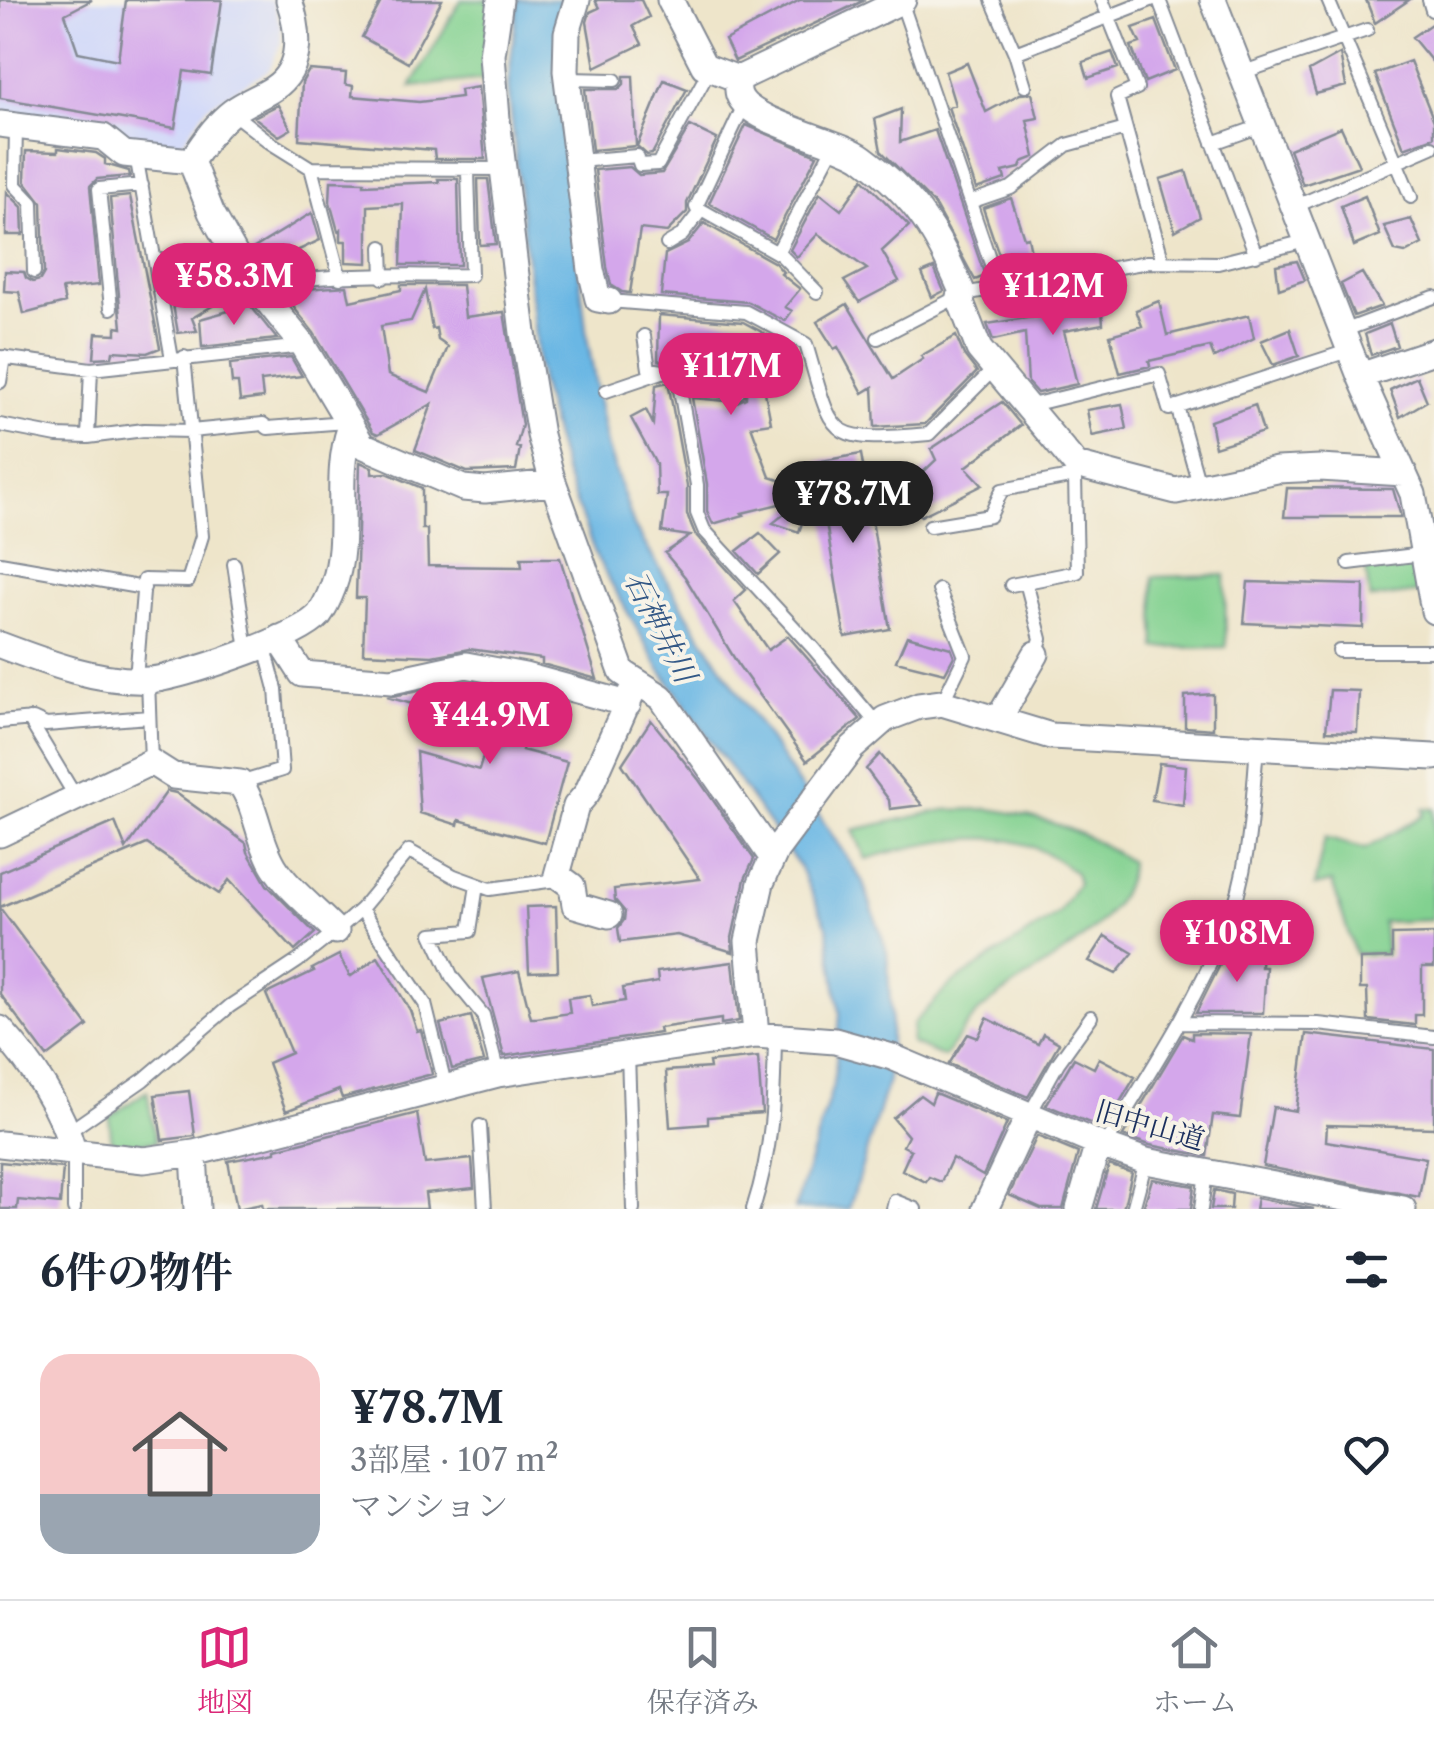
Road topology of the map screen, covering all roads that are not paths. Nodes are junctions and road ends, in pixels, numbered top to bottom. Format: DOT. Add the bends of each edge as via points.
graph roads {
  1 [pos="289,0"];
  2 [pos="500,0"];
  3 [pos="578,0"];
  4 [pos="670,0"];
  5 [pos="992,0"];
  6 [pos="1102,0"];
  7 [pos="1151,0"];
  8 [pos="1159,0"];
  9 [pos="1213,0"];
  10 [pos="1328,0"];
  11 [pos="902,1"];
  12 [pos="1108,16"];
  13 [pos="1368,30"];
  14 [pos="1343,37"];
  15 [pos="1015,54"];
  16 [pos="710,69"];
  17 [pos="1241,73"];
  18 [pos="566,79"];
  19 [pos="615,80"];
  20 [pos="1025,86"];
  21 [pos="742,91"];
  22 [pos="232,112"];
  23 [pos="8,125"];
  24 [pos="1260,126"];
  25 [pos="1126,129"];
  26 [pos="1213,143"];
  27 [pos="834,144"];
  28 [pos="1432,148"];
  29 [pos="136,155"];
  30 [pos="191,161"];
  31 [pos="1398,161"];
  32 [pos="578,162"];
  33 [pos="311,168"];
  34 [pos="503,169"];
  35 [pos="468,170"];
  36 [pos="142,185"];
  37 [pos="1411,197"];
  38 [pos="970,202"];
  39 [pos="696,207"];
  40 [pos="1294,207"];
  41 [pos="1306,241"];
  42 [pos="667,244"];
  43 [pos="382,247"];
  44 [pos="777,253"];
  45 [pos="234,254"];
  46 [pos="1256,255"];
  47 [pos="155,261"];
  48 [pos="1163,262"];
  49 [pos="34,272"];
  50 [pos="340,278"];
  51 [pos="383,278"];
  52 [pos="998,287"];
  53 [pos="258,290"];
  54 [pos="817,292"];
  55 [pos="961,296"];
  56 [pos="1434,297"];
  57 [pos="609,301"];
  58 [pos="111,308"];
  59 [pos="644,336"];
  60 [pos="878,338"];
  61 [pos="1347,340"];
  62 [pos="304,346"];
  63 [pos="740,349"];
  64 [pos="1434,351"];
  65 [pos="2,357"];
  66 [pos="178,358"];
  67 [pos="995,368"];
  68 [pos="91,369"];
  69 [pos="664,371"];
  70 [pos="1360,376"];
  71 [pos="0,382"];
  72 [pos="680,388"];
  73 [pos="606,391"];
  74 [pos="1027,406"];
  75 [pos="1177,406"];
  76 [pos="0,425"];
  77 [pos="348,425"];
  78 [pos="191,430"];
  79 [pos="88,437"];
  80 [pos="1076,470"];
  81 [pos="553,483"];
  82 [pos="1417,483"];
  83 [pos="1200,488"];
  84 [pos="930,526"];
  85 [pos="1423,554"];
  86 [pos="0,563"];
  87 [pos="1350,563"];
  88 [pos="234,564"];
  89 [pos="1026,582"];
  90 [pos="1011,584"];
  91 [pos="144,588"];
  92 [pos="939,590"];
  93 [pos="1434,611"];
  94 [pos="263,644"];
  95 [pos="0,646"];
  96 [pos="1339,651"];
  97 [pos="1434,651"];
  98 [pos="1036,654"];
  99 [pos="142,680"];
  100 [pos="632,693"];
  101 [pos="942,703"];
  102 [pos="149,717"];
  103 [pos="29,719"];
  104 [pos="998,720"];
  105 [pos="0,722"];
  106 [pos="878,725"];
  107 [pos="1257,746"];
  108 [pos="1434,757"];
  109 [pos="151,762"];
  110 [pos="240,783"];
  111 [pos="77,798"];
  112 [pos="3,827"];
  113 [pos="774,853"];
  114 [pos="557,875"];
  115 [pos="477,884"];
  116 [pos="362,909"];
  117 [pos="609,915"];
  118 [pos="336,931"];
  119 [pos="1091,1016"];
  120 [pos="1180,1023"];
  121 [pos="0,1029"];
  122 [pos="765,1035"];
  123 [pos="1434,1037"];
  124 [pos="628,1054"];
  125 [pos="498,1074"];
  126 [pos="446,1088"];
  127 [pos="1029,1115"];
  128 [pos="480,1126"];
  129 [pos="71,1143"];
  130 [pos="0,1144"];
  131 [pos="1101,1145"];
  132 [pos="194,1154"];
  133 [pos="1146,1161"];
  134 [pos="1206,1173"];
  135 [pos="1337,1203"];
  136 [pos="74,1209"];
  137 [pos="197,1209"];
  138 [pos="485,1209"];
  139 [pos="633,1209"];
  140 [pos="752,1209"];
  141 [pos="893,1209"];
  142 [pos="915,1209"];
  143 [pos="985,1209"];
  144 [pos="1078,1209"];
  145 [pos="1133,1209"];
  146 [pos="1201,1209"];
  147 [pos="1403,1209"];
  1 -- 22 [label="street" via="298,47 293,66 278,86"];
  2 -- 34 [label="street" via="492,55"];
  3 -- 18 [label="street" via="567,33"];
  4 -- 16 [label="street"];
  5 -- 15 [label="lane"];
  6 -- 12 [label="lane"];
  7 -- 12 [label="lane"];
  8 -- 26 [label="lane"];
  9 -- 17 [label="street"];
  10 -- 14 [label="lane"];
  11 -- 21 [label="street"];
  11 -- 38 [label="lane"];
  12 -- 15 [label="lane"];
  12 -- 25 [label="lane" via="1136,88 1118,96"];
  13 -- 14 [label="lane"];
  14 -- 17 [label="lane"];
  14 -- 31 [label="lane"];
  15 -- 20 [label="lane"];
  16 -- 21 [label="street"];
  16 -- 32 [label="lane" via="658,164 640,165 637,156"];
  17 -- 24 [label="street"];
  18 -- 19 [label="lane"];
  18 -- 32 [label="street"];
  21 -- 27 [label="street" via="784,126"];
  21 -- 39 [label="lane"];
  22 -- 30 [label="street"];
  22 -- 33 [label="lane"];
  23 -- 29 [label="street" via="103,137"];
  23 -- 49 [label="lane" via="15,185 32,203"];
  24 -- 26 [label="lane"];
  24 -- 40 [label="street"];
  25 -- 38 [label="lane" via="1066,145 1011,188"];
  25 -- 48 [label="lane"];
  26 -- 46 [label="lane"];
  27 -- 44 [label="lane"];
  27 -- 55 [label="street" via="860,155 934,229"];
  28 -- 31 [label="lane"];
  29 -- 30 [label="street"];
  29 -- 36 [label="lane"];
  30 -- 45 [label="street"];
  31 -- 37 [label="lane"];
  31 -- 40 [label="lane"];
  32 -- 57 [label="street" via="591,270 598,299"];
  33 -- 35 [label="lane"];
  33 -- 50 [label="lane"];
  34 -- 35 [label="lane"];
  34 -- 81 [label="street" via="535,408"];
  35 -- 51 [label="lane" via="472,275"];
  36 -- 47 [label="lane"];
  36 -- 58 [label="lane" via="99,189"];
  38 -- 52 [label="lane"];
  39 -- 42 [label="lane" via="699,213 682,235"];
  39 -- 44 [label="lane"];
  40 -- 41 [label="street"];
  41 -- 46 [label="lane"];
  41 -- 61 [label="street"];
  43 -- 51 [label="lane"];
  44 -- 54 [label="lane"];
  45 -- 47 [label="lane"];
  45 -- 53 [label="street"];
  46 -- 48 [label="lane" via="1218,263"];
  47 -- 66 [label="lane"];
  48 -- 52 [label="lane"];
  50 -- 51 [label="lane"];
  50 -- 53 [label="lane"];
  52 -- 55 [label="lane"];
  53 -- 62 [label="street"];
  55 -- 60 [label="lane"];
  55 -- 67 [label="street" via="979,348"];
  56 -- 61 [label="lane"];
  57 -- 67 [label="lane" via="746,312 806,344 828,418 847,435 929,434"];
  59 -- 69 [label="lane" via="649,369"];
  61 -- 70 [label="street"];
  61 -- 75 [label="lane"];
  62 -- 66 [label="lane"];
  62 -- 77 [label="street"];
  63 -- 72 [label="lane" via="738,392"];
  64 -- 70 [label="street"];
  65 -- 68 [label="lane"];
  65 -- 71 [label="lane"];
  66 -- 68 [label="lane"];
  66 -- 78 [label="lane"];
  67 -- 74 [label="street"];
  68 -- 79 [label="lane"];
  69 -- 72 [label="lane" via="677,373"];
  69 -- 73 [label="lane"];
  70 -- 82 [label="street"];
  72 -- 106 [label="lane" via="704,530"];
  74 -- 75 [label="lane" via="1158,374 1168,409"];
  74 -- 80 [label="street"];
  75 -- 83 [label="lane"];
  76 -- 79 [label="lane"];
  77 -- 78 [label="lane"];
  77 -- 81 [label="street" via="362,445 463,488"];
  77 -- 94 [label="street" via="333,587 318,616"];
  78 -- 79 [label="lane"];
  78 -- 91 [label="lane" via="202,536 188,580 144,580"];
  80 -- 83 [label="street" via="1176,491"];
  80 -- 84 [label="lane" via="1002,490 990,516"];
  80 -- 89 [label="lane" via="1077,572"];
  81 -- 100 [label="street"];
  82 -- 83 [label="street" via="1320,468 1240,476"];
  82 -- 85 [label="street"];
  85 -- 87 [label="lane"];
  85 -- 93 [label="street"];
  86 -- 91 [label="lane"];
  88 -- 94 [label="lane"];
  89 -- 90 [label="lane"];
  89 -- 98 [label="lane" via="1041,639"];
  91 -- 99 [label="lane"];
  92 -- 101 [label="lane" via="965,656"];
  94 -- 99 [label="street" via="193,671"];
  94 -- 100 [label="street" via="302,674 392,680 466,665"];
  94 -- 110 [label="lane" via="276,689 282,770"];
  95 -- 99 [label="street" via="68,668"];
  96 -- 97 [label="lane"];
  98 -- 104 [label="street"];
  99 -- 102 [label="lane"];
  100 -- 113 [label="street" via="661,697"];
  100 -- 114 [label="street" via="576,806"];
  101 -- 104 [label="street"];
  101 -- 106 [label="street"];
  102 -- 103 [label="lane" via="46,724"];
  102 -- 109 [label="lane"];
  103 -- 105 [label="lane"];
  103 -- 111 [label="lane"];
  104 -- 107 [label="street" via="1051,736"];
  106 -- 113 [label="street" via="852,748"];
  107 -- 108 [label="street"];
  107 -- 120 [label="lane" via="1248,841 1228,923"];
  109 -- 110 [label="street" via="173,776"];
  109 -- 111 [label="street"];
  110 -- 118 [label="street" via="274,867"];
  111 -- 112 [label="street"];
  113 -- 122 [label="street" via="748,941"];
  114 -- 115 [label="lane" via="490,889"];
  114 -- 117 [label="street" via="572,886 575,905"];
  115 -- 116 [label="lane" via="408,852"];
  115 -- 125 [label="lane" via="470,931 432,934 452,977 484,1015"];
  116 -- 118 [label="lane"];
  116 -- 126 [label="lane" via="425,1004"];
  118 -- 129 [label="lane" via="230,1006"];
  119 -- 127 [label="lane"];
  120 -- 123 [label="lane" via="1318,1024"];
  120 -- 131 [label="lane"];
  121 -- 129 [label="street" via="22,1054"];
  122 -- 124 [label="street, 旧中山道"];
  122 -- 127 [label="street, 旧中山道" via="835,1041 892,1057"];
  122 -- 140 [label="lane" via="771,1132"];
  124 -- 125 [label="street, 旧中山道"];
  124 -- 139 [label="lane"];
  125 -- 126 [label="street, 旧中山道"];
  126 -- 132 [label="street, 旧中山道"];
  127 -- 131 [label="street, 旧中山道"];
  127 -- 143 [label="street"];
  128 -- 138 [label="lane"];
  129 -- 130 [label="street, 旧中山道"];
  129 -- 132 [label="street, 旧中山道" via="144,1160"];
  129 -- 136 [label="lane"];
  131 -- 133 [label="street, 旧中山道"];
  131 -- 144 [label="street"];
  132 -- 137 [label="street"];
  133 -- 134 [label="street, 旧中山道"];
  133 -- 145 [label="lane"];
  134 -- 135 [label="street, 旧中山道"];
  134 -- 146 [label="lane"];
  135 -- 147 [label="street, 旧中山道"];
  141 -- 142 [label="lane" via="896,1201"];
}
